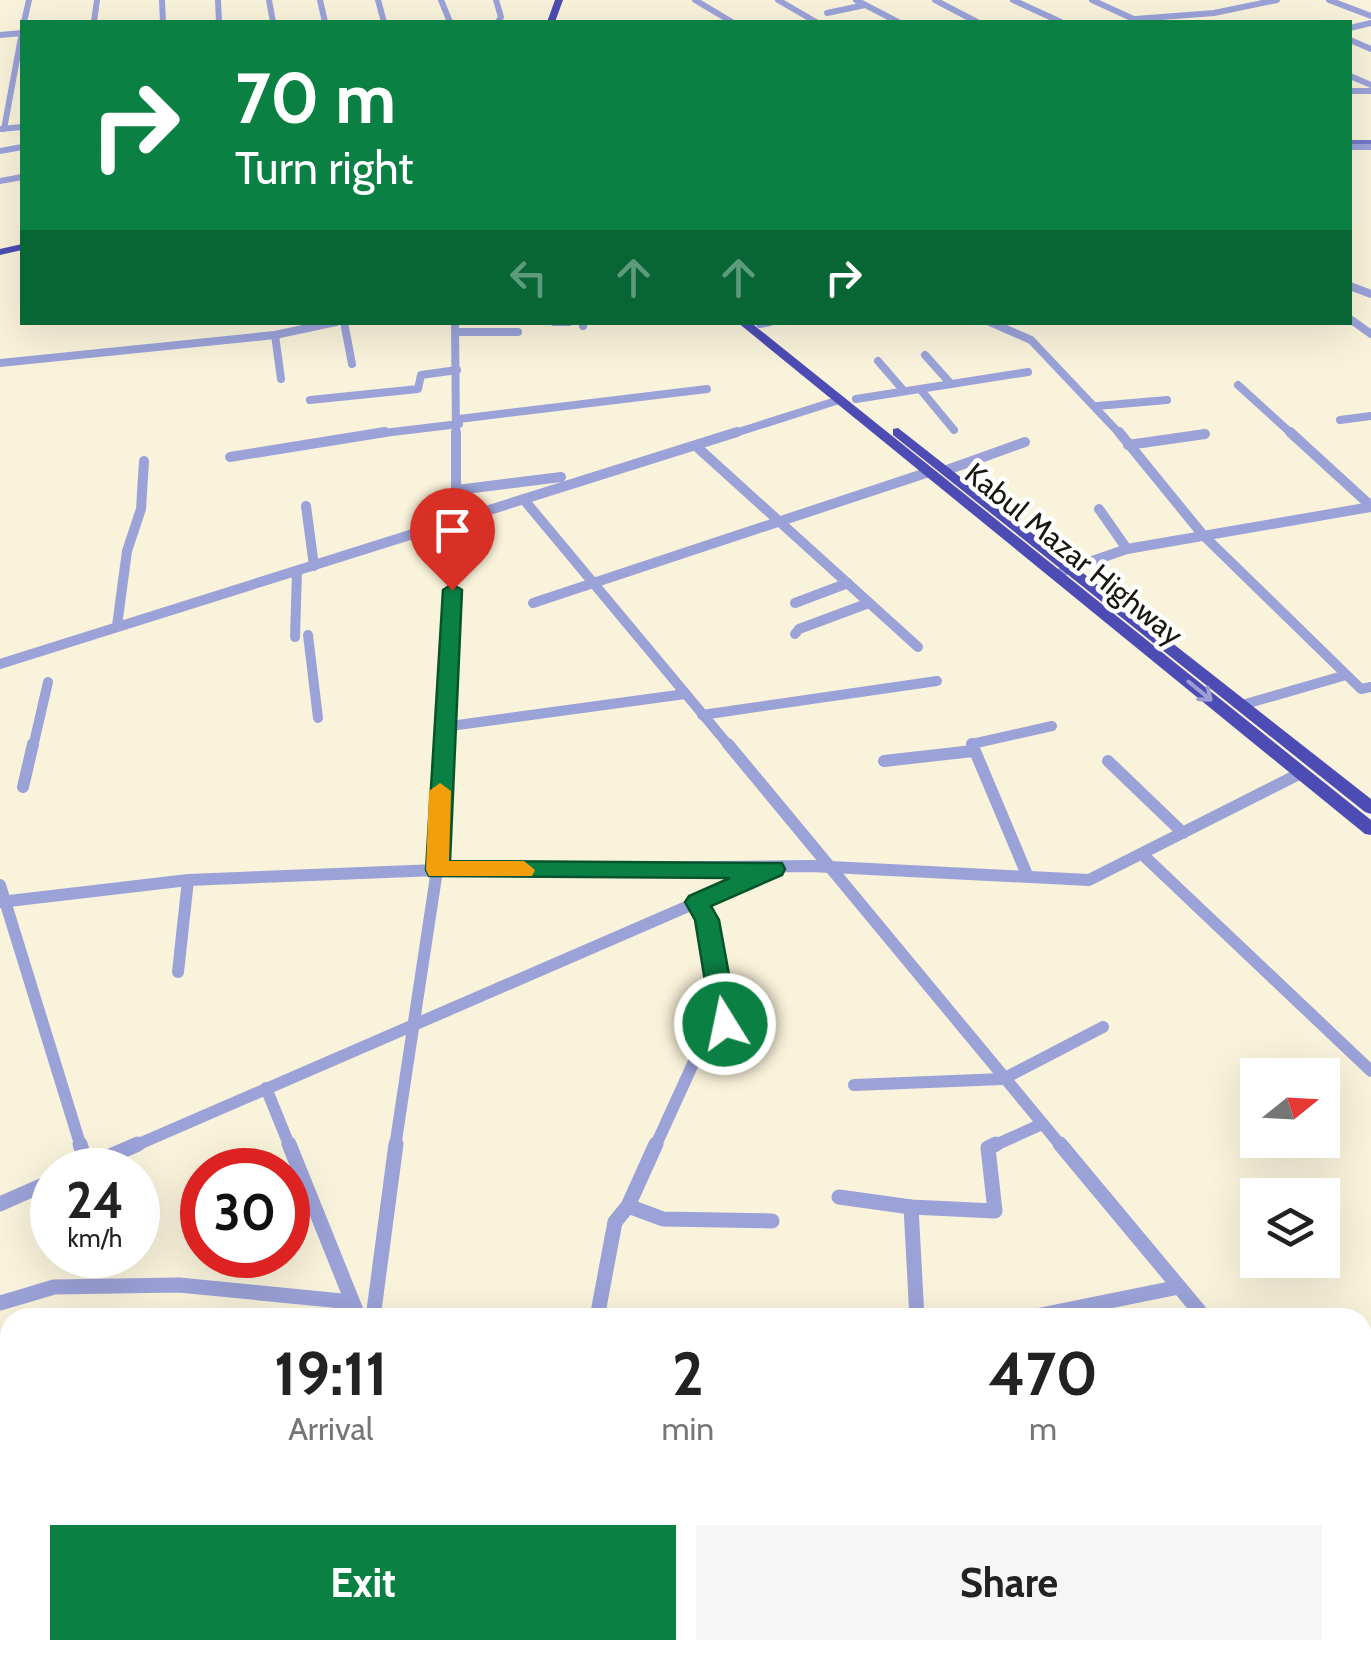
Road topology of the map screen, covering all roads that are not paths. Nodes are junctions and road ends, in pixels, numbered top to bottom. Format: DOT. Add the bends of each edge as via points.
graph roads {
  1 [pos="696,0"];
  2 [pos="778,0"];
  3 [pos="856,0"];
  4 [pos="935,0"];
  5 [pos="1013,0"];
  6 [pos="1092,0"];
  7 [pos="1218,0"];
  8 [pos="1277,0"];
  9 [pos="1328,0"];
  10 [pos="865,5"];
  11 [pos="1232,9"];
  12 [pos="827,13"];
  13 [pos="729,20"];
  14 [pos="813,20"];
  15 [pos="894,20"];
  16 [pos="972,20"];
  17 [pos="1057,20"];
  18 [pos="1136,20"];
  19 [pos="1146,20"];
  20 [pos="1371,20"];
  21 [pos="20,43"];
  22 [pos="2,129"];
  23 [pos="321,325"];
  24 [pos="345,325"];
  25 [pos="746,325"];
  26 [pos="762,325"];
  27 [pos="997,325"];
  28 [pos="455,327"];
  29 [pos="518,332"];
  30 [pos="275,334"];
  31 [pos="925,355"];
  32 [pos="878,361"];
  33 [pos="0,363"];
  34 [pos="352,364"];
  35 [pos="457,370"];
  36 [pos="1028,372"];
  37 [pos="281,380"];
  38 [pos="950,384"];
  39 [pos="1238,385"];
  40 [pos="920,388"];
  41 [pos="707,389"];
  42 [pos="904,391"];
  43 [pos="856,399"];
  44 [pos="310,400"];
  45 [pos="839,400"];
  46 [pos="1167,400"];
  47 [pos="1097,406"];
  48 [pos="1371,416"];
  49 [pos="1340,420"];
  50 [pos="459,422"];
  51 [pos="954,430"];
  52 [pos="1204,434"];
  53 [pos="1026,442"];
  54 [pos="1128,444"];
  55 [pos="697,446"];
  56 [pos="230,456"];
  57 [pos="144,461"];
  58 [pos="947,470"];
  59 [pos="929,472"];
  60 [pos="561,477"];
  61 [pos="457,490"];
  62 [pos="526,502"];
  63 [pos="306,506"];
  64 [pos="1371,506"];
  65 [pos="1099,509"];
  66 [pos="456,521"];
  67 [pos="780,521"];
  68 [pos="1203,535"];
  69 [pos="1127,550"];
  70 [pos="314,566"];
  71 [pos="297,571"];
  72 [pos="1062,571"];
  73 [pos="592,582"];
  74 [pos="848,583"];
  75 [pos="533,603"];
  76 [pos="795,603"];
  77 [pos="869,603"];
  78 [pos="116,626"];
  79 [pos="308,634"];
  80 [pos="795,634"];
  81 [pos="295,636"];
  82 [pos="918,648"];
  83 [pos="0,664"];
  84 [pos="1346,674"];
  85 [pos="937,681"];
  86 [pos="48,682"];
  87 [pos="1371,687"];
  88 [pos="684,694"];
  89 [pos="1242,704"];
  90 [pos="702,715"];
  91 [pos="318,718"];
  92 [pos="1052,726"];
  93 [pos="443,727"];
  94 [pos="973,751"];
  95 [pos="884,760"];
  96 [pos="1108,761"];
  97 [pos="1302,772"];
  98 [pos="23,787"];
  99 [pos="1371,808"];
  100 [pos="1371,829"];
  101 [pos="1184,832"];
  102 [pos="1142,854"];
  103 [pos="829,867"];
  104 [pos="773,869"];
  105 [pos="438,870"];
  106 [pos="1028,877"];
  107 [pos="188,880"];
  108 [pos="0,886"];
  109 [pos="2,901"];
  110 [pos="697,902"];
  111 [pos="178,972"];
  112 [pos="411,1026"];
  113 [pos="1103,1028"];
  114 [pos="1371,1071"];
  115 [pos="1003,1078"];
  116 [pos="854,1086"];
  117 [pos="266,1088"];
  118 [pos="1042,1124"];
  119 [pos="76,1148"];
  120 [pos="128,1148"];
  121 [pos="30,1191"];
  122 [pos="840,1197"];
  123 [pos="0,1204"];
  124 [pos="628,1206"];
  125 [pos="910,1206"];
  126 [pos="772,1221"];
  127 [pos="1179,1287"];
  128 [pos="352,1302"];
  129 [pos="0,1303"];
  130 [pos="355,1308"];
  131 [pos="373,1308"];
  132 [pos="599,1308"];
  133 [pos="916,1308"];
  134 [pos="1075,1308"];
  135 [pos="1197,1308"];
  1 -- 13 [label="street"];
  2 -- 14 [label="street"];
  3 -- 10 [label="street"];
  4 -- 16 [label="street"];
  5 -- 17 [label="street"];
  6 -- 18 [label="street"];
  7 -- 11 [label="street"];
  8 -- 11 [label="street"];
  9 -- 20 [label="street"];
  10 -- 12 [label="street"];
  10 -- 15 [label="street"];
  11 -- 19 [label="street"];
  21 -- 22 [label="street"];
  23 -- 30 [label="street"];
  24 -- 34 [label="street"];
  25 -- 45 [label="highway, Kabul Mazar Highway"];
  26 -- 43 [label="highway, Kabul Mazar Highway"];
  27 -- 47 [label="street" via="1031,340"];
  28 -- 29 [label="street"];
  28 -- 35 [label="street"];
  30 -- 33 [label="street"];
  30 -- 37 [label="street"];
  31 -- 38 [label="street"];
  32 -- 42 [label="street"];
  35 -- 44 [label="street" via="420,376 418,389"];
  35 -- 50 [label="street"];
  36 -- 38 [label="street"];
  38 -- 40 [label="street"];
  39 -- 64 [label="street"];
  40 -- 42 [label="street"];
  40 -- 51 [label="street"];
  41 -- 50 [label="street"];
  42 -- 43 [label="street"];
  43 -- 58 [label="highway, Kabul Mazar Highway"];
  45 -- 55 [label="street"];
  45 -- 59 [label="highway, Kabul Mazar Highway"];
  46 -- 47 [label="street"];
  47 -- 54 [label="street"];
  48 -- 49 [label="street"];
  50 -- 56 [label="street"];
  50 -- 61 [label="street"];
  52 -- 54 [label="street"];
  53 -- 58 [label="street"];
  54 -- 68 [label="street"];
  55 -- 62 [label="street"];
  55 -- 67 [label="street"];
  57 -- 78 [label="street" via="141,509"];
  58 -- 72 [label="highway, Kabul Mazar Highway"];
  59 -- 67 [label="street"];
  59 -- 72 [label="highway, Kabul Mazar Highway"];
  60 -- 61 [label="street"];
  61 -- 66 [label="street"];
  62 -- 66 [label="street"];
  62 -- 73 [label="street"];
  63 -- 70 [label="street"];
  64 -- 68 [label="street"];
  65 -- 69 [label="street"];
  66 -- 70 [label="street"];
  66 -- 93 [label="street"];
  67 -- 73 [label="street"];
  67 -- 74 [label="street"];
  68 -- 69 [label="street"];
  68 -- 84 [label="street"];
  69 -- 72 [label="street"];
  70 -- 71 [label="street"];
  71 -- 78 [label="street"];
  71 -- 81 [label="street"];
  72 -- 89 [label="highway, Kabul Mazar Highway"];
  72 -- 97 [label="highway, Kabul Mazar Highway, one-way"];
  73 -- 75 [label="street"];
  73 -- 88 [label="street"];
  74 -- 76 [label="street"];
  74 -- 77 [label="street"];
  77 -- 80 [label="street"];
  77 -- 82 [label="street"];
  78 -- 83 [label="street"];
  79 -- 91 [label="street"];
  84 -- 87 [label="street" via="1361,689"];
  84 -- 89 [label="street"];
  85 -- 90 [label="street"];
  86 -- 98 [label="street"];
  88 -- 90 [label="street"];
  88 -- 93 [label="street"];
  89 -- 99 [label="highway, Kabul Mazar Highway"];
  90 -- 103 [label="street"];
  92 -- 94 [label="street" via="978,740"];
  93 -- 105 [label="street"];
  94 -- 95 [label="street"];
  94 -- 106 [label="street"];
  96 -- 101 [label="street"];
  97 -- 100 [label="highway, Kabul Mazar Highway"];
  97 -- 101 [label="street"];
  101 -- 102 [label="street"];
  102 -- 106 [label="street" via="1089,880"];
  102 -- 114 [label="street"];
  103 -- 104 [label="street"];
  103 -- 106 [label="street"];
  103 -- 115 [label="street"];
  104 -- 105 [label="street"];
  104 -- 110 [label="street"];
  105 -- 107 [label="street"];
  105 -- 112 [label="street"];
  107 -- 109 [label="street"];
  107 -- 111 [label="street"];
  108 -- 109 [label="street"];
  109 -- 119 [label="street"];
  110 -- 112 [label="street"];
  110 -- 124 [label="street" via="707,920 725,1024 708,1031"];
  112 -- 117 [label="street"];
  112 -- 131 [label="street"];
  113 -- 115 [label="street"];
  115 -- 116 [label="street"];
  115 -- 118 [label="street"];
  117 -- 120 [label="street"];
  117 -- 128 [label="street"];
  118 -- 125 [label="street" via="988,1148 994,1211"];
  118 -- 127 [label="street"];
  121 -- 123 [label="street"];
  122 -- 125 [label="street"];
  124 -- 126 [label="street" via="663,1219"];
  124 -- 132 [label="street" via="614,1222"];
  125 -- 133 [label="street"];
  127 -- 134 [label="street"];
  127 -- 135 [label="street"];
  128 -- 129 [label="street" via="178,1285 54,1287"];
  128 -- 130 [label="street"];
}
